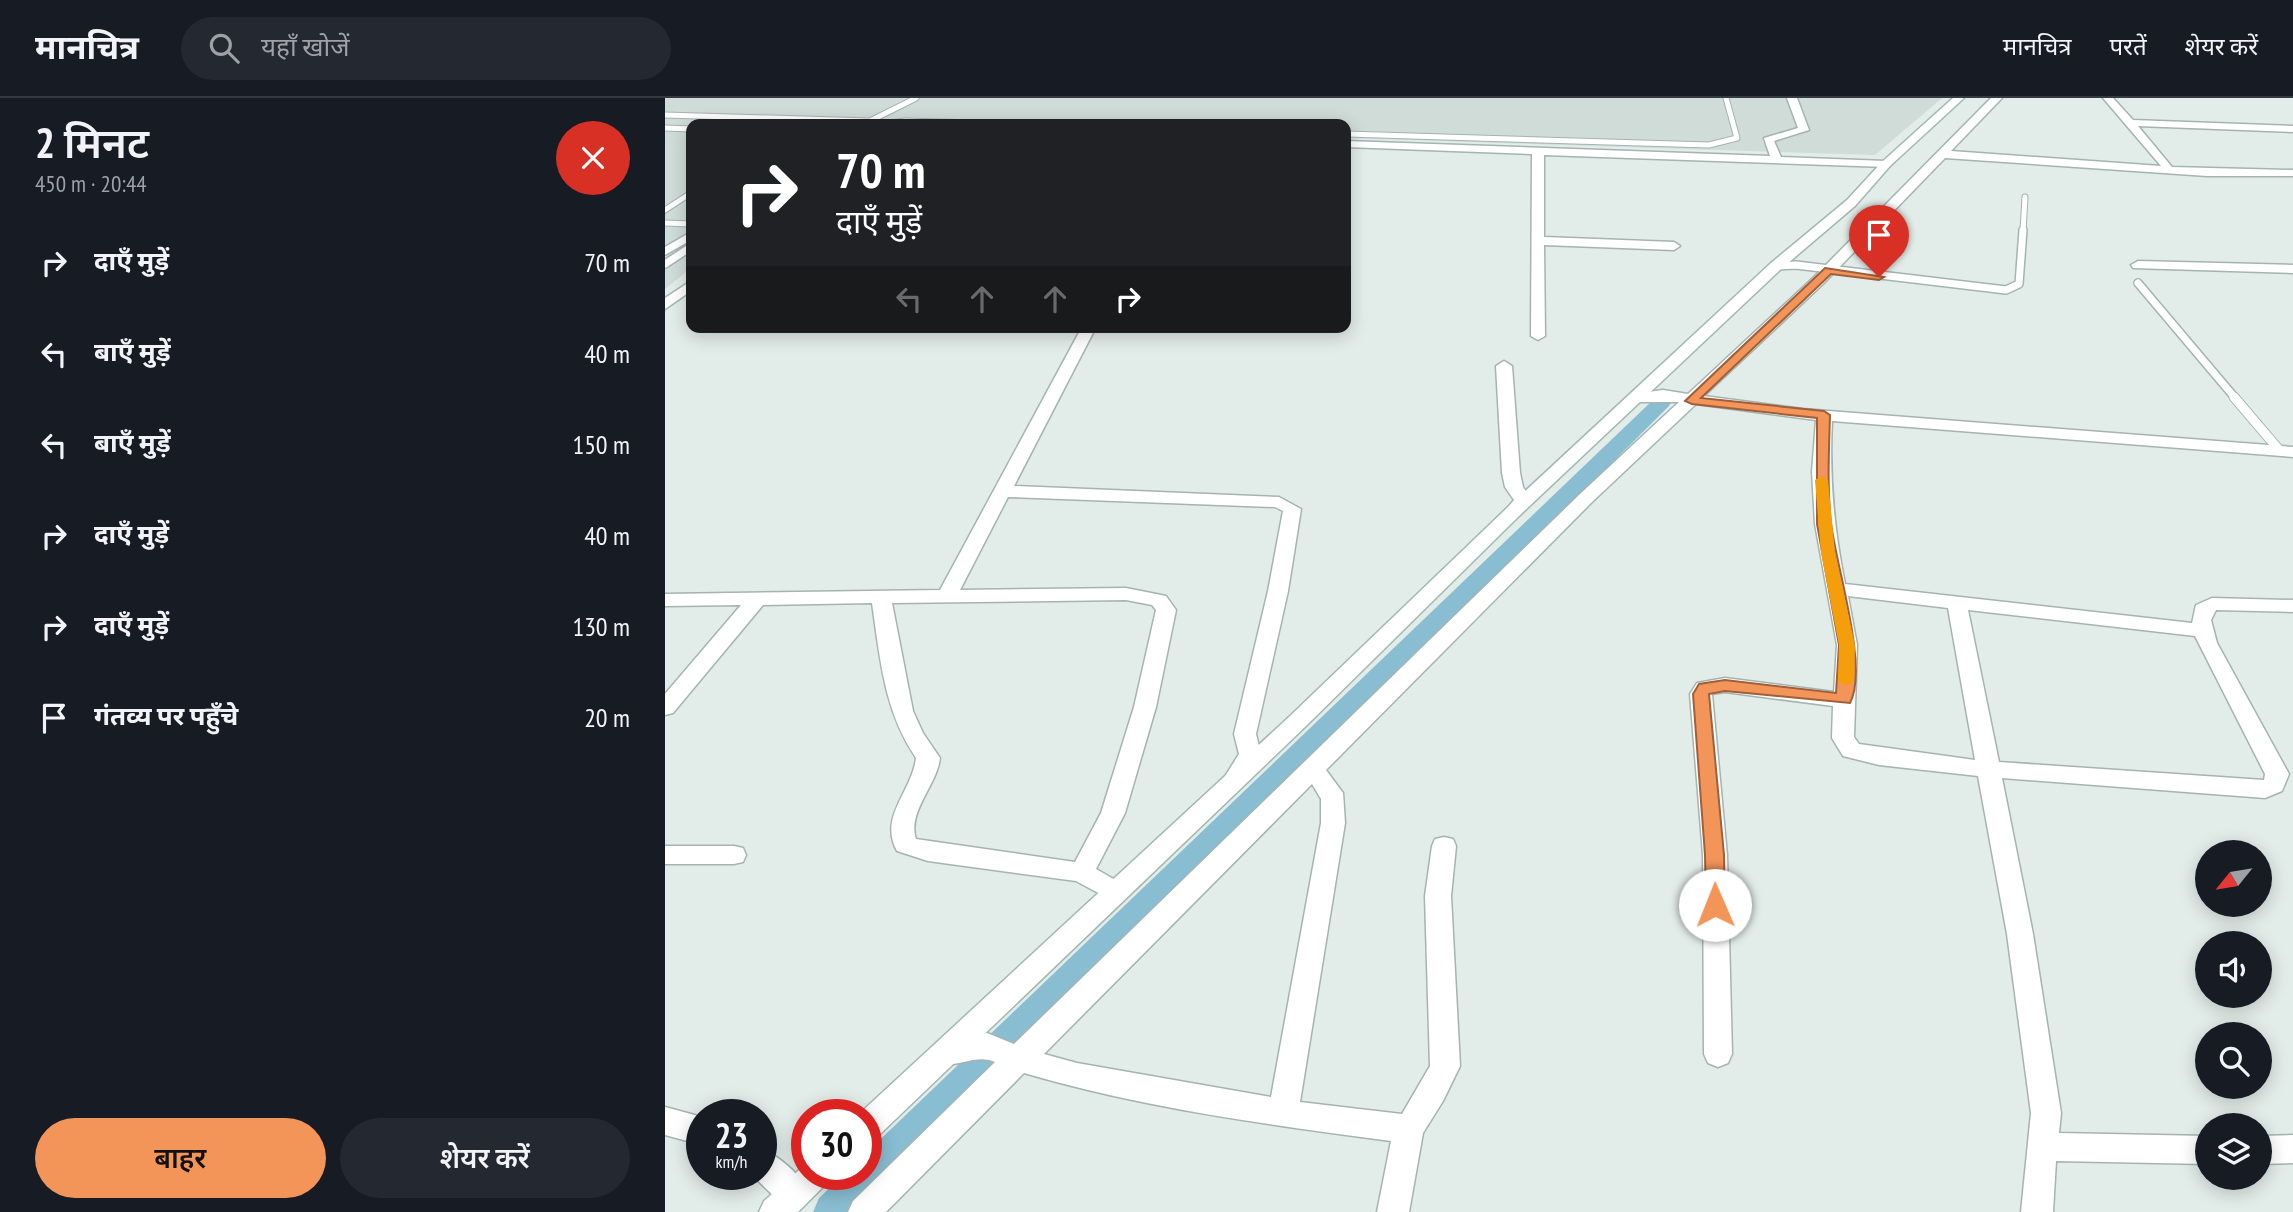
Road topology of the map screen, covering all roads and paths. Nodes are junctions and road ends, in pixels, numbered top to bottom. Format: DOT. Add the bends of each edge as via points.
graph roads {
  1 [pos="916,98"];
  2 [pos="1726,98"];
  3 [pos="1792,98"];
  4 [pos="1959,98"];
  5 [pos="1997,98"];
  6 [pos="2108,98"];
  7 [pos="665,115"];
  8 [pos="766,119"];
  9 [pos="875,119"];
  10 [pos="2130,123"];
  11 [pos="665,128"];
  12 [pos="686,129"];
  13 [pos="2293,129"];
  14 [pos="1351,134"];
  15 [pos="1351,144"];
  16 [pos="1538,150"];
  17 [pos="1941,154"];
  18 [pos="1776,158"];
  19 [pos="1886,164"];
  20 [pos="2167,166"];
  21 [pos="2293,173"];
  22 [pos="686,196"];
  23 [pos="2025,197"];
  24 [pos="665,210"];
  25 [pos="665,223"];
  26 [pos="686,224"];
  27 [pos="686,239"];
  28 [pos="1536,241"];
  29 [pos="1674,246"];
  30 [pos="686,250"];
  31 [pos="665,251"];
  32 [pos="665,264"];
  33 [pos="1786,265"];
  34 [pos="2138,265"];
  35 [pos="2293,269"];
  36 [pos="1824,270"];
  37 [pos="2138,283"];
  38 [pos="686,289"];
  39 [pos="665,305"];
  40 [pos="1086,333"];
  41 [pos="1538,336"];
  42 [pos="1504,366"];
  43 [pos="1639,397"];
  44 [pos="1686,400"];
  45 [pos="1824,415"];
  46 [pos="2287,452"];
  47 [pos="1002,491"];
  48 [pos="1514,511"];
  49 [pos="1835,589"];
  50 [pos="947,596"];
  51 [pos="881,597"];
  52 [pos="665,600"];
  53 [pos="756,600"];
  54 [pos="1957,603"];
  55 [pos="2293,606"];
  56 [pos="2204,631"];
  57 [pos="1844,700"];
  58 [pos="665,708"];
  59 [pos="1987,769"];
  60 [pos="1311,771"];
  61 [pos="1236,779"];
  62 [pos="1444,846"];
  63 [pos="665,855"];
  64 [pos="734,855"];
  65 [pos="1082,872"];
  66 [pos="1115,892"];
  67 [pos="1004,1053"];
  68 [pos="944,1054"];
  69 [pos="1718,1054"];
  70 [pos="882,1112"];
  71 [pos="1283,1113"];
  72 [pos="665,1121"];
  73 [pos="686,1127"];
  74 [pos="1409,1129"];
  75 [pos="2042,1147"];
  76 [pos="2293,1149"];
  77 [pos="2195,1150"];
  78 [pos="2272,1150"];
  79 [pos="777,1177"];
  80 [pos="795,1193"];
  81 [pos="864,1212"];
  82 [pos="1393,1212"];
  83 [pos="2037,1212"];
  1 -- 9 [label="lane"];
  2 -- 14 [label="lane" via="1737,138 1709,145"];
  3 -- 18 [label="street" via="1804,130 1768,140"];
  4 -- 19 [label="street"];
  5 -- 17 [label="street"];
  6 -- 10 [label="street"];
  7 -- 8 [label="lane"];
  10 -- 13 [label="street"];
  10 -- 20 [label="street"];
  11 -- 12 [label="lane"];
  15 -- 16 [label="street"];
  16 -- 18 [label="street"];
  16 -- 28 [label="street"];
  17 -- 21 [label="street" via="2168,171"];
  17 -- 36 [label="street"];
  18 -- 19 [label="street"];
  19 -- 33 [label="street"];
  22 -- 24 [label="lane"];
  23 -- 36 [label="lane" via="2019,284 2014,288 1987,290"];
  25 -- 26 [label="lane"];
  27 -- 31 [label="lane"];
  28 -- 29 [label="street"];
  28 -- 41 [label="street"];
  30 -- 32 [label="lane"];
  33 -- 36 [label="lane"];
  33 -- 43 [label="street"];
  34 -- 35 [label="street"];
  36 -- 44 [label="street"];
  37 -- 46 [label="lane"];
  38 -- 39 [label="street"];
  40 -- 47 [label="street"];
  42 -- 48 [label="street" via="1511,473 1523,500"];
  43 -- 44 [label="street" via="1663,395"];
  43 -- 48 [label="street"];
  44 -- 45 [label="street"];
  44 -- 60 [label="street"];
  45 -- 46 [label="street"];
  45 -- 49 [label="street" via="1824,524"];
  47 -- 50 [label="street"];
  47 -- 61 [label="street" via="1279,502 1292,509 1245,734 1250,754"];
  48 -- 61 [label="street"];
  49 -- 54 [label="street"];
  49 -- 57 [label="street" via="1847,645"];
  50 -- 51 [label="street"];
  50 -- 65 [label="street" via="1126,594 1159,600 1166,610 1145,707 1113,813"];
  51 -- 53 [label="street"];
  51 -- 65 [label="street" via="901,705 915,739 929,758 900,825 906,845 928,852"];
  52 -- 53 [label="street"];
  53 -- 58 [label="street"];
  54 -- 56 [label="street"];
  54 -- 59 [label="street"];
  55 -- 56 [label="street" via="2212,604 2203,609"];
  56 -- 59 [label="street" via="2273,763 2274,785 2248,790"];
  57 -- 59 [label="street" via="1843,738 1851,750"];
  57 -- 69 [label="street" via="1725,685 1705,688 1701,694 1715,855"];
  59 -- 75 [label="street" via="2020,934 2044,1099"];
  60 -- 67 [label="street"];
  60 -- 71 [label="street" via="1331,787 1333,823"];
  61 -- 66 [label="street"];
  62 -- 74 [label="street" via="1438,908 1445,1066"];
  63 -- 64 [label="street"];
  65 -- 66 [label="street"];
  66 -- 68 [label="street"];
  67 -- 68 [label="street"];
  67 -- 71 [label="street" via="1077,1076"];
  67 -- 81 [label="street"];
  68 -- 70 [label="street"];
  71 -- 74 [label="street"];
  72 -- 73 [label="street"];
  74 -- 82 [label="street"];
  75 -- 77 [label="street"];
  75 -- 83 [label="street"];
  76 -- 78 [label="street"];
  79 -- 80 [label="street"];
}
